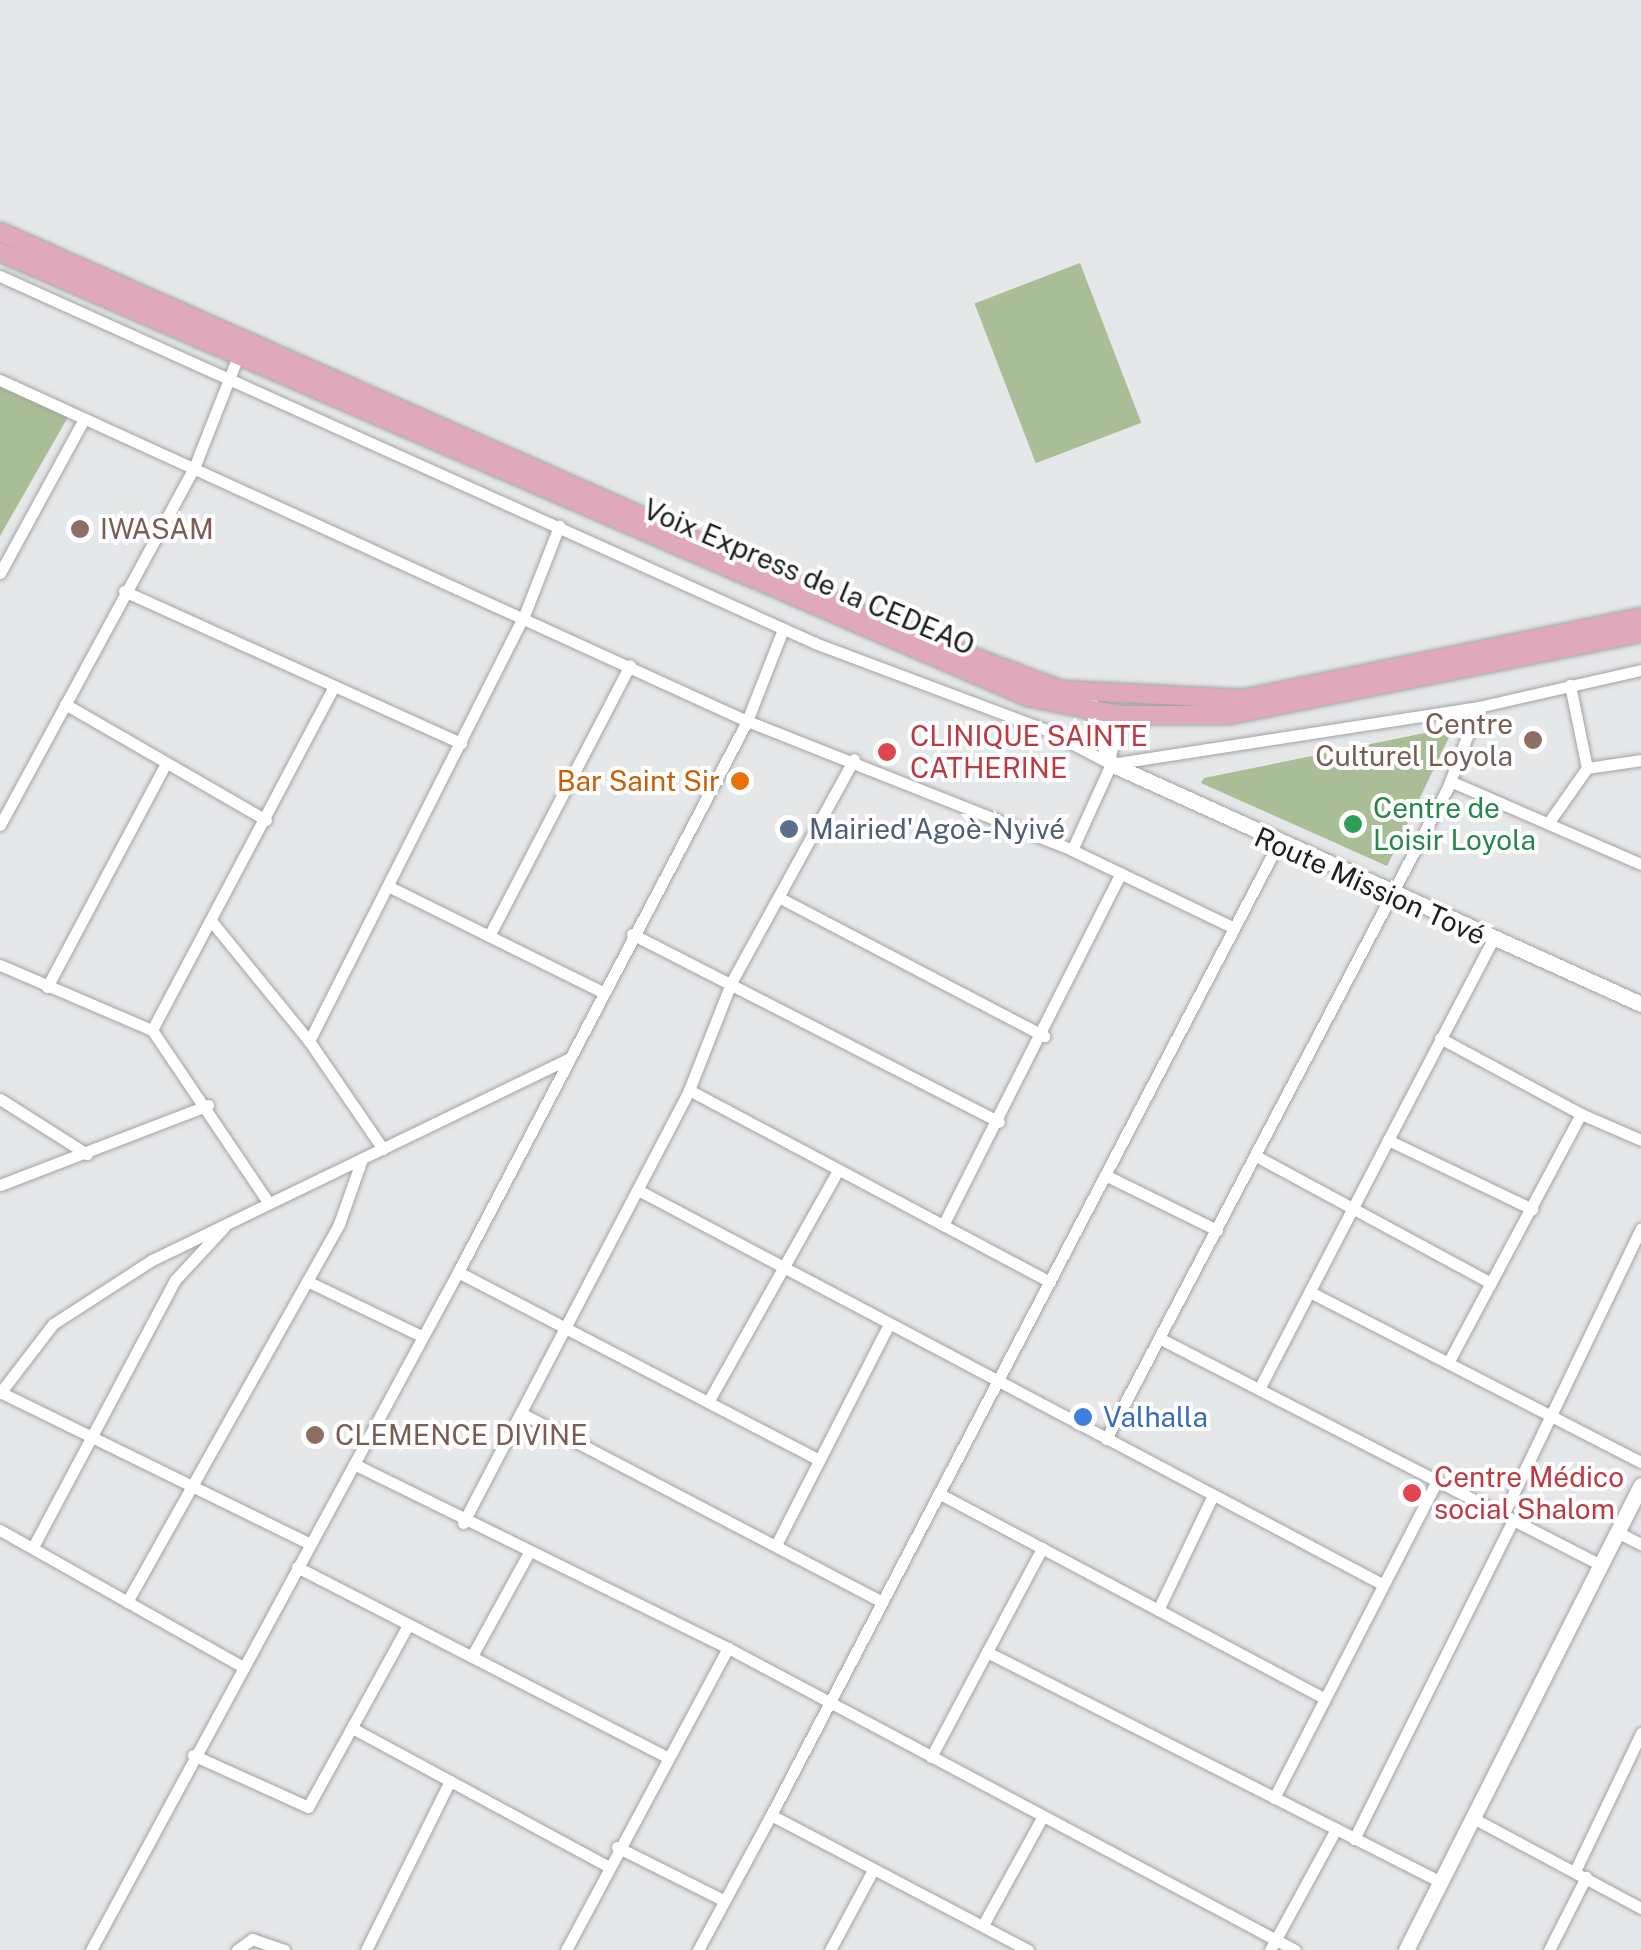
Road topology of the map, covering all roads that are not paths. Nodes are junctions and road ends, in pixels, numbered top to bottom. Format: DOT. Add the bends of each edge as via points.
graph roads {
  1 [pos="0,232"];
  2 [pos="0,252"];
  3 [pos="0,276"];
  4 [pos="157,301"];
  5 [pos="148,318"];
  6 [pos="237,359"];
  7 [pos="228,379"];
  8 [pos="0,380"];
  9 [pos="84,419"];
  10 [pos="194,468"];
  11 [pos="559,526"];
  12 [pos="705,554"];
  13 [pos="0,573"];
  14 [pos="124,591"];
  15 [pos="524,616"];
  16 [pos="1641,617"];
  17 [pos="783,629"];
  18 [pos="1641,633"];
  19 [pos="630,665"];
  20 [pos="1641,670"];
  21 [pos="1570,685"];
  22 [pos="334,686"];
  23 [pos="1088,702"];
  24 [pos="65,704"];
  25 [pos="1478,706"];
  26 [pos="1120,714"];
  27 [pos="747,720"];
  28 [pos="461,743"];
  29 [pos="854,759"];
  30 [pos="1110,759"];
  31 [pos="1641,760"];
  32 [pos="166,763"];
  33 [pos="1587,768"];
  34 [pos="1450,781"];
  35 [pos="266,820"];
  36 [pos="1549,822"];
  37 [pos="0,825"];
  38 [pos="1276,846"];
  39 [pos="1072,850"];
  40 [pos="1641,864"];
  41 [pos="1121,873"];
  42 [pos="388,886"];
  43 [pos="1389,896"];
  44 [pos="782,898"];
  45 [pos="212,922"];
  46 [pos="1234,928"];
  47 [pos="632,934"];
  48 [pos="489,936"];
  49 [pos="1492,941"];
  50 [pos="0,966"];
  51 [pos="732,981"];
  52 [pos="47,987"];
  53 [pos="600,991"];
  54 [pos="1641,1004"];
  55 [pos="152,1030"];
  56 [pos="1044,1036"];
  57 [pos="1440,1038"];
  58 [pos="309,1041"];
  59 [pos="567,1059"];
  60 [pos="689,1090"];
  61 [pos="0,1099"];
  62 [pos="208,1105"];
  63 [pos="1581,1114"];
  64 [pos="999,1122"];
  65 [pos="1388,1140"];
  66 [pos="1641,1140"];
  67 [pos="383,1149"];
  68 [pos="87,1154"];
  69 [pos="1256,1156"];
  70 [pos="362,1159"];
  71 [pos="838,1170"];
  72 [pos="1105,1176"];
  73 [pos="0,1185"];
  74 [pos="638,1190"];
  75 [pos="268,1202"];
  76 [pos="1532,1209"];
  77 [pos="1354,1210"];
  78 [pos="230,1221"];
  79 [pos="943,1225"];
  80 [pos="1641,1228"];
  81 [pos="1216,1230"];
  82 [pos="171,1250"];
  83 [pos="183,1269"];
  84 [pos="784,1270"];
  85 [pos="458,1272"];
  86 [pos="307,1282"];
  87 [pos="1050,1282"];
  88 [pos="1490,1283"];
  89 [pos="1310,1292"];
  90 [pos="889,1324"];
  91 [pos="565,1329"];
  92 [pos="420,1335"];
  93 [pos="1159,1338"];
  94 [pos="1449,1361"];
  95 [pos="998,1382"];
  96 [pos="1259,1389"];
  97 [pos="0,1392"];
  98 [pos="708,1402"];
  99 [pos="520,1414"];
  100 [pos="1546,1415"];
  101 [pos="1106,1439"];
  102 [pos="95,1441"];
  103 [pos="819,1460"];
  104 [pos="1641,1462"];
  105 [pos="354,1464"];
  106 [pos="1437,1481"];
  107 [pos="1641,1485"];
  108 [pos="195,1487"];
  109 [pos="940,1494"];
  110 [pos="1212,1495"];
  111 [pos="1508,1518"];
  112 [pos="463,1523"];
  113 [pos="0,1530"];
  114 [pos="1617,1532"];
  115 [pos="778,1541"];
  116 [pos="310,1544"];
  117 [pos="1641,1544"];
  118 [pos="32,1547"];
  119 [pos="1042,1548"];
  120 [pos="527,1556"];
  121 [pos="1600,1565"];
  122 [pos="297,1567"];
  123 [pos="1380,1583"];
  124 [pos="127,1602"];
  125 [pos="883,1602"];
  126 [pos="1158,1610"];
  127 [pos="407,1627"];
  128 [pos="728,1648"];
  129 [pos="987,1652"];
  130 [pos="472,1656"];
  131 [pos="240,1666"];
  132 [pos="1324,1698"];
  133 [pos="828,1701"];
  134 [pos="354,1728"];
  135 [pos="1641,1733"];
  136 [pos="193,1756"];
  137 [pos="666,1757"];
  138 [pos="931,1757"];
  139 [pos="450,1781"];
  140 [pos="1274,1798"];
  141 [pos="771,1816"];
  142 [pos="1043,1816"];
  143 [pos="1472,1818"];
  144 [pos="1336,1830"];
  145 [pos="1354,1838"];
  146 [pos="618,1847"];
  147 [pos="607,1866"];
  148 [pos="872,1870"];
  149 [pos="1580,1874"];
  150 [pos="1440,1882"];
  151 [pos="723,1900"];
  152 [pos="1641,1908"];
  153 [pos="983,1925"];
  154 [pos="1273,1945"];
  155 [pos="91,1950"];
  156 [pos="238,1950"];
  157 [pos="284,1950"];
  158 [pos="366,1950"];
  159 [pos="566,1950"];
  160 [pos="698,1950"];
  161 [pos="830,1950"];
  162 [pos="1028,1950"];
  163 [pos="1295,1950"];
  164 [pos="1406,1950"];
  165 [pos="1549,1950"];
  1 -- 4 [label="main road"];
  2 -- 5 [label="main road, Voix Express de la CEDEAO"];
  3 -- 7 [label="street"];
  4 -- 5 [label="main road"];
  4 -- 12 [label="main road"];
  5 -- 6 [label="main road, Voix Express de la CEDEAO"];
  6 -- 7 [label="street"];
  6 -- 12 [label="main road, Voix Express de la CEDEAO"];
  7 -- 10 [label="street"];
  7 -- 11 [label="street"];
  8 -- 9 [label="street"];
  9 -- 10 [label="street"];
  9 -- 13 [label="street"];
  10 -- 14 [label="street"];
  10 -- 15 [label="street"];
  11 -- 15 [label="street"];
  11 -- 17 [label="street"];
  12 -- 23 [label="main road"];
  14 -- 22 [label="street"];
  14 -- 24 [label="street"];
  15 -- 19 [label="street"];
  15 -- 28 [label="street"];
  16 -- 23 [label="main road" via="1243,700"];
  17 -- 27 [label="street"];
  17 -- 30 [label="street"];
  18 -- 26 [label="main road" via="1288,708"];
  19 -- 27 [label="street"];
  19 -- 48 [label="street"];
  20 -- 21 [label="street"];
  21 -- 25 [label="street"];
  21 -- 33 [label="street"];
  22 -- 28 [label="street"];
  22 -- 35 [label="street"];
  23 -- 26 [label="main road"];
  23 -- 30 [label="street"];
  24 -- 32 [label="street"];
  24 -- 37 [label="street"];
  25 -- 30 [label="street"];
  25 -- 34 [label="street"];
  26 -- 30 [label="street"];
  27 -- 29 [label="street"];
  27 -- 47 [label="street"];
  28 -- 42 [label="street"];
  29 -- 39 [label="street"];
  29 -- 44 [label="street"];
  30 -- 38 [label="street, Route Mission Tové"];
  30 -- 39 [label="street"];
  31 -- 33 [label="street"];
  32 -- 35 [label="street"];
  32 -- 52 [label="street"];
  33 -- 36 [label="street"];
  34 -- 36 [label="street"];
  34 -- 43 [label="street"];
  35 -- 45 [label="street"];
  36 -- 40 [label="street"];
  38 -- 43 [label="street, Route Mission Tové"];
  38 -- 46 [label="street"];
  39 -- 41 [label="street"];
  41 -- 46 [label="street"];
  41 -- 56 [label="street"];
  42 -- 48 [label="street"];
  42 -- 58 [label="street"];
  43 -- 49 [label="street, Route Mission Tové"];
  43 -- 69 [label="street"];
  44 -- 51 [label="street"];
  44 -- 56 [label="street"];
  45 -- 55 [label="street"];
  45 -- 58 [label="street"];
  46 -- 72 [label="street"];
  47 -- 51 [label="street"];
  47 -- 53 [label="street"];
  48 -- 53 [label="street"];
  49 -- 54 [label="street, Route Mission Tové"];
  49 -- 57 [label="street"];
  50 -- 52 [label="street"];
  51 -- 60 [label="street"];
  51 -- 64 [label="street"];
  52 -- 55 [label="street"];
  53 -- 59 [label="street"];
  55 -- 62 [label="street"];
  56 -- 64 [label="street"];
  57 -- 63 [label="street"];
  57 -- 65 [label="street"];
  58 -- 67 [label="street"];
  59 -- 67 [label="street"];
  59 -- 85 [label="street"];
  60 -- 71 [label="street"];
  60 -- 74 [label="street"];
  61 -- 68 [label="street"];
  62 -- 68 [label="street"];
  62 -- 75 [label="street"];
  63 -- 66 [label="street"];
  63 -- 76 [label="street"];
  64 -- 79 [label="street"];
  65 -- 76 [label="street"];
  65 -- 77 [label="street"];
  67 -- 70 [label="street"];
  68 -- 73 [label="street"];
  69 -- 77 [label="street"];
  69 -- 81 [label="street"];
  70 -- 75 [label="street"];
  70 -- 86 [label="street"];
  71 -- 79 [label="street"];
  71 -- 84 [label="street"];
  72 -- 81 [label="street"];
  72 -- 87 [label="street"];
  74 -- 84 [label="street"];
  74 -- 91 [label="street"];
  75 -- 78 [label="street"];
  76 -- 88 [label="street"];
  77 -- 88 [label="street"];
  77 -- 89 [label="street"];
  78 -- 82 [label="street"];
  78 -- 83 [label="street"];
  79 -- 87 [label="street"];
  80 -- 100 [label="street"];
  81 -- 93 [label="street"];
  82 -- 83 [label="street"];
  82 -- 97 [label="street" via="53,1324"];
  83 -- 102 [label="street"];
  84 -- 90 [label="street"];
  84 -- 98 [label="street"];
  85 -- 91 [label="street"];
  85 -- 92 [label="street"];
  86 -- 92 [label="street"];
  86 -- 108 [label="street"];
  87 -- 95 [label="street"];
  88 -- 94 [label="street"];
  89 -- 94 [label="street"];
  89 -- 96 [label="street"];
  90 -- 95 [label="street"];
  90 -- 103 [label="street"];
  91 -- 98 [label="street"];
  91 -- 99 [label="street"];
  92 -- 105 [label="street"];
  93 -- 96 [label="street"];
  93 -- 101 [label="street"];
  94 -- 100 [label="street"];
  95 -- 101 [label="street"];
  95 -- 109 [label="street"];
  96 -- 106 [label="street"];
  97 -- 102 [label="street"];
  98 -- 103 [label="street"];
  99 -- 112 [label="street"];
  99 -- 115 [label="street"];
  100 -- 104 [label="street"];
  100 -- 111 [label="street"];
  101 -- 110 [label="street"];
  102 -- 108 [label="street"];
  102 -- 118 [label="street"];
  103 -- 115 [label="street"];
  105 -- 112 [label="street"];
  105 -- 116 [label="street"];
  106 -- 111 [label="street"];
  106 -- 123 [label="street"];
  107 -- 114 [label="street"];
  108 -- 116 [label="street"];
  108 -- 124 [label="street"];
  109 -- 119 [label="street"];
  109 -- 125 [label="street"];
  110 -- 123 [label="street"];
  110 -- 126 [label="street"];
  111 -- 121 [label="street"];
  111 -- 145 [label="street"];
  112 -- 120 [label="street"];
  113 -- 118 [label="street"];
  114 -- 117 [label="street"];
  114 -- 121 [label="street"];
  115 -- 125 [label="street"];
  116 -- 122 [label="street"];
  118 -- 124 [label="street"];
  119 -- 126 [label="street"];
  119 -- 129 [label="street"];
  120 -- 128 [label="street"];
  120 -- 130 [label="street"];
  121 -- 143 [label="street"];
  122 -- 127 [label="street"];
  122 -- 131 [label="street"];
  123 -- 132 [label="street"];
  124 -- 131 [label="street"];
  125 -- 133 [label="street"];
  126 -- 132 [label="street"];
  127 -- 130 [label="street"];
  127 -- 134 [label="street"];
  128 -- 133 [label="street"];
  128 -- 137 [label="street"];
  129 -- 138 [label="street"];
  129 -- 140 [label="street"];
  130 -- 137 [label="street"];
  131 -- 136 [label="street"];
  132 -- 140 [label="street"];
  133 -- 138 [label="street"];
  133 -- 141 [label="street"];
  134 -- 136 [label="street" via="303,1808"];
  134 -- 139 [label="street"];
  135 -- 149 [label="street"];
  136 -- 155 [label="street"];
  137 -- 146 [label="street"];
  138 -- 142 [label="street"];
  139 -- 147 [label="street"];
  139 -- 158 [label="street"];
  140 -- 144 [label="street"];
  141 -- 148 [label="street"];
  141 -- 151 [label="street"];
  142 -- 153 [label="street"];
  142 -- 154 [label="street"];
  143 -- 149 [label="street"];
  143 -- 150 [label="street"];
  144 -- 145 [label="street"];
  144 -- 154 [label="street"];
  145 -- 150 [label="street"];
  146 -- 147 [label="street"];
  146 -- 151 [label="street"];
  147 -- 159 [label="street"];
  148 -- 153 [label="street"];
  148 -- 161 [label="street"];
  149 -- 152 [label="street"];
  149 -- 165 [label="street"];
  150 -- 164 [label="street"];
  151 -- 160 [label="street"];
  153 -- 162 [label="street"];
  154 -- 163 [label="street"];
  156 -- 157 [label="street" via="252,1938"];
}
